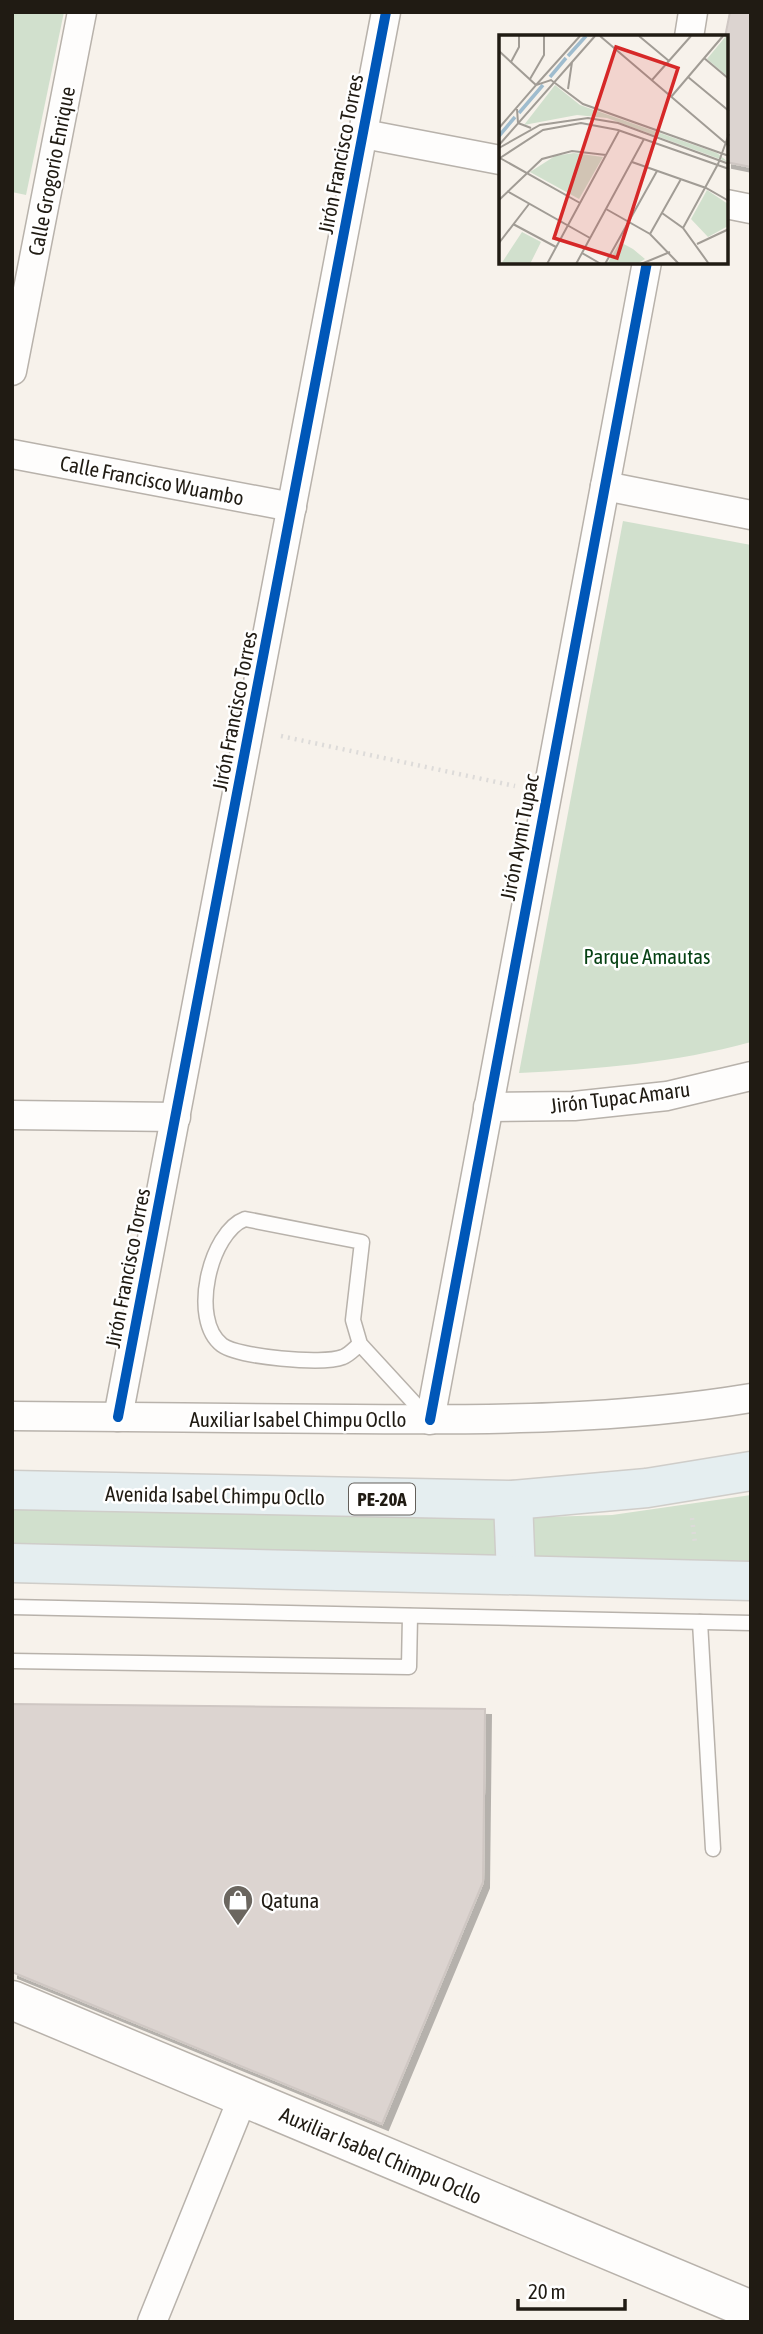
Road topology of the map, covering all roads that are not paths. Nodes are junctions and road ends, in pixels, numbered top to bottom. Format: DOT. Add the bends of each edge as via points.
graph roads {
  1 [pos="82,12"];
  2 [pos="386,12"];
  3 [pos="693,12"];
  4 [pos="689,35"];
  5 [pos="363,134"];
  6 [pos="499,160"];
  7 [pos="728,204"];
  8 [pos="751,209"];
  9 [pos="646,264"];
  10 [pos="12,371"];
  11 [pos="12,454"];
  12 [pos="605,486"];
  13 [pos="292,507"];
  14 [pos="751,515"];
  15 [pos="751,1076"];
  16 [pos="488,1107"];
  17 [pos="12,1115"];
  18 [pos="176,1117"];
  19 [pos="360,1344"];
  20 [pos="751,1398"];
  21 [pos="12,1416"];
  22 [pos="118,1417"];
  23 [pos="430,1420"];
  24 [pos="751,1471"];
  25 [pos="12,1490"];
  26 [pos="513,1500"];
  27 [pos="12,1563"];
  28 [pos="516,1575"];
  29 [pos="751,1581"];
  30 [pos="12,1607"];
  31 [pos="410,1616"];
  32 [pos="700,1622"];
  33 [pos="751,1623"];
  34 [pos="12,1661"];
  35 [pos="713,1849"];
  36 [pos="12,2000"];
  37 [pos="243,2097"];
  38 [pos="751,2310"];
  39 [pos="152,2322"];
  1 -- 10 [label="street, Calle Grogorio Enrique"];
  2 -- 5 [label="street, Jirón Francisco Torres"];
  3 -- 4 [label="street"];
  5 -- 6 [label="street"];
  5 -- 13 [label="street, Jirón Francisco Torres"];
  7 -- 8 [label="street"];
  9 -- 12 [label="street, Jirón Aymi Tupac"];
  11 -- 13 [label="street, Calle Francisco Wuambo"];
  12 -- 14 [label="street"];
  12 -- 16 [label="street, Jirón Aymi Tupac"];
  13 -- 18 [label="street, Jirón Francisco Torres"];
  15 -- 16 [label="street, Jirón Tupac Amaru" via="667,1096 574,1106"];
  16 -- 23 [label="street, Jirón Aymi Tupac"];
  17 -- 18 [label="street"];
  18 -- 22 [label="street, Jirón Francisco Torres"];
  19 -- 19 [label="lane" via="353,1320 362,1242 245,1219 232,1224 214,1253 204,1315 222,1346 315,1363 345,1357"];
  19 -- 23 [label="lane"];
  20 -- 23 [label="street, Auxiliar Isabel Chimpu Ocllo" via="606,1417"];
  21 -- 22 [label="street, Auxiliar Isabel Chimpu Ocllo"];
  22 -- 23 [label="street, Auxiliar Isabel Chimpu Ocllo"];
  24 -- 26 [label="main road, Avenida Isabel Chimpu Ocllo / PE-20A" via="646,1488"];
  25 -- 26 [label="main road, Avenida Isabel Chimpu Ocllo / PE-20A"];
  26 -- 28 [label="main road"];
  27 -- 28 [label="main road"];
  28 -- 29 [label="main road"];
  30 -- 31 [label="lane"];
  31 -- 32 [label="lane"];
  31 -- 34 [label="lane" via="409,1667"];
  32 -- 33 [label="lane"];
  32 -- 35 [label="lane"];
  36 -- 37 [label="street, Auxiliar Isabel Chimpu Ocllo"];
  37 -- 38 [label="street, Auxiliar Isabel Chimpu Ocllo"];
  37 -- 39 [label="street"];
}
